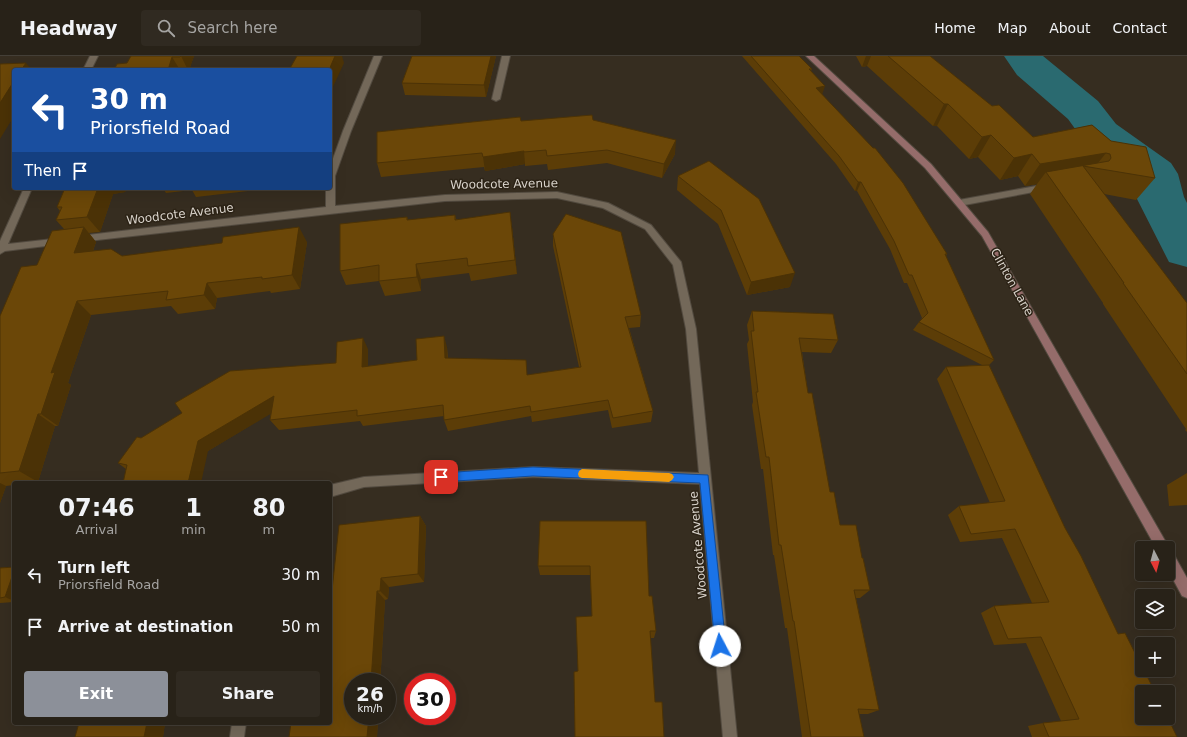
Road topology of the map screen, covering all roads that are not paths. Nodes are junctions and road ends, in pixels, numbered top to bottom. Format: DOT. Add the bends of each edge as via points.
graph roads {
  1 [pos="94,56"];
  2 [pos="378,56"];
  3 [pos="506,56"];
  4 [pos="810,56"];
  5 [pos="88,68"];
  6 [pos="496,99"];
  7 [pos="332,173"];
  8 [pos="1059,184"];
  9 [pos="27,190"];
  10 [pos="331,190"];
  11 [pos="959,204"];
  12 [pos="330,210"];
  13 [pos="1,249"];
  14 [pos="704,479"];
  15 [pos="332,490"];
  16 [pos="1159,541"];
  17 [pos="1175,569"];
  18 [pos="1187,590"];
  19 [pos="239,725"];
  20 [pos="237,737"];
  21 [pos="730,737"];
  1 -- 5 [label="street"];
  2 -- 7 [label="street"];
  3 -- 6 [label="street"];
  4 -- 11 [label="main road, Clinton Lane" via="928,166"];
  8 -- 11 [label="street"];
  9 -- 13 [label="street"];
  10 -- 12 [label="street"];
  11 -- 16 [label="main road, Clinton Lane" via="985,234"];
  12 -- 13 [label="street, Woodcote Avenue"];
  12 -- 14 [label="street, Woodcote Avenue" via="445,198 558,195 605,205 648,227 678,264 691,329"];
  14 -- 15 [label="street" via="533,472 364,482"];
  14 -- 21 [label="street, Woodcote Avenue"];
  17 -- 18 [label="main road"];
  19 -- 20 [label="street"];
}
